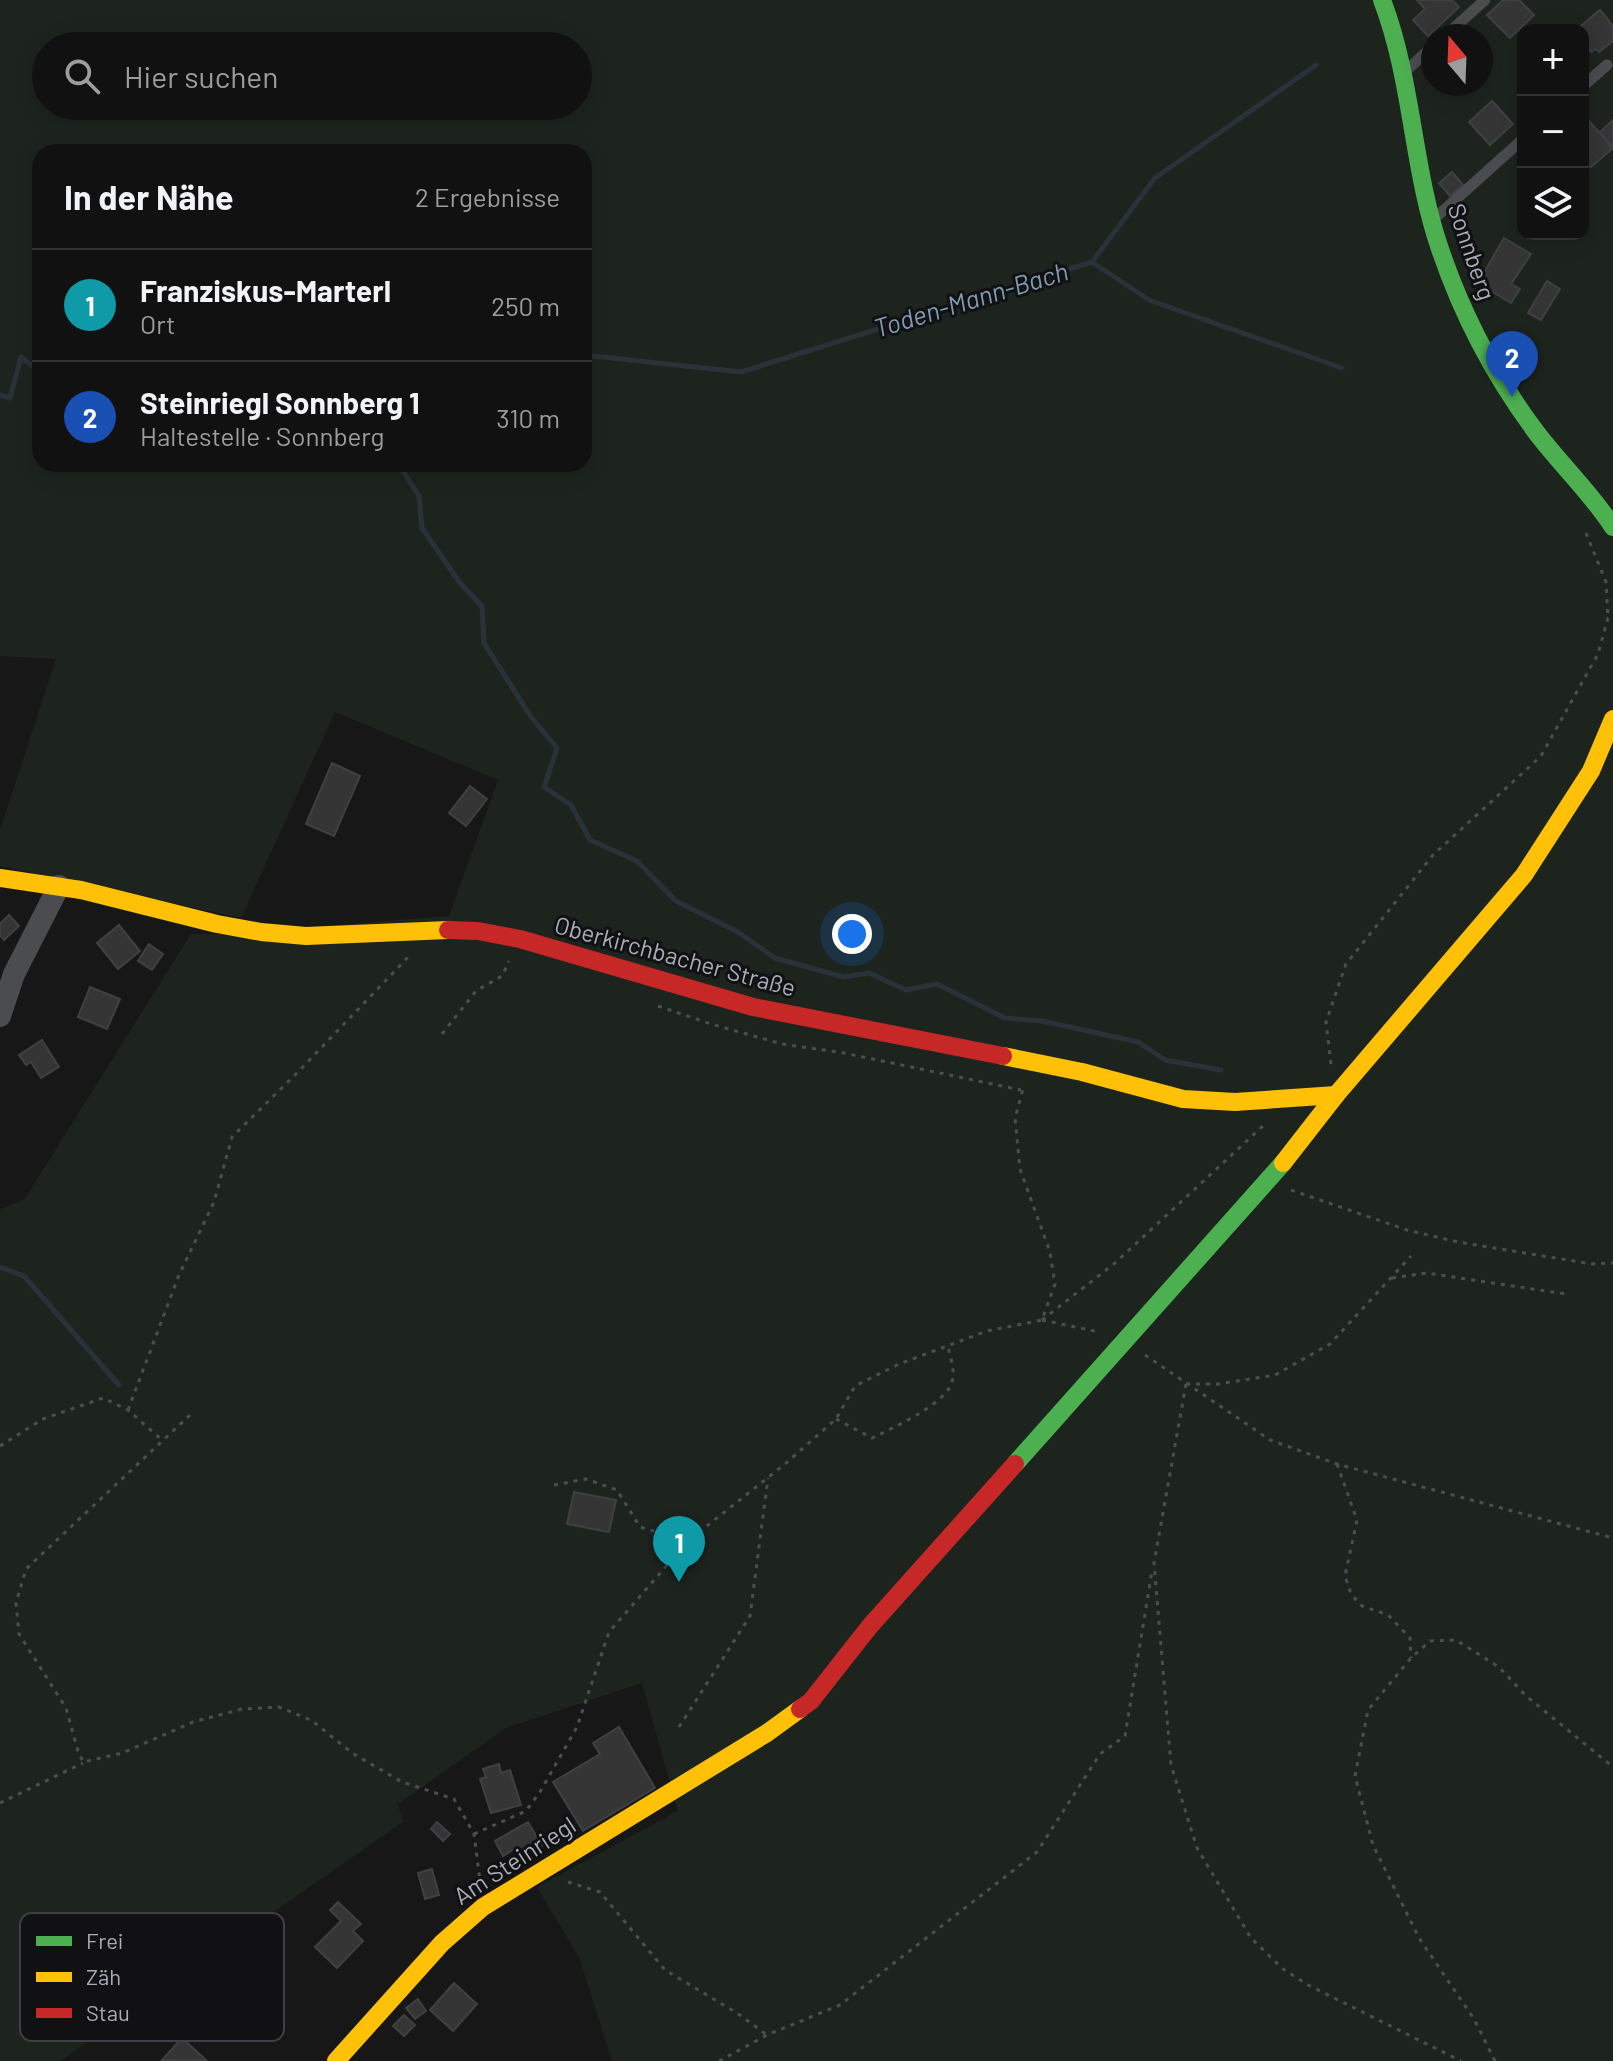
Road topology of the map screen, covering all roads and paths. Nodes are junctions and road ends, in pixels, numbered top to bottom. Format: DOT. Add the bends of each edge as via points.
graph roads {
  1 [pos="1382,0"];
  2 [pos="1485,0"];
  3 [pos="1458,24"];
  4 [pos="1421,57"];
  5 [pos="1607,65"];
  6 [pos="1404,72"];
  7 [pos="1589,81"];
  8 [pos="1517,144"];
  9 [pos="1432,221"];
  10 [pos="1583,526"];
  11 [pos="1613,527"];
  12 [pos="1610,617"];
  13 [pos="1613,719"];
  14 [pos="0,878"];
  15 [pos="59,886"];
  16 [pos="434,930"];
  17 [pos="502,952"];
  18 [pos="0,1016"];
  19 [pos="442,1034"];
  20 [pos="1031,1063"];
  21 [pos="1336,1095"];
  22 [pos="1287,1099"];
  23 [pos="1268,1182"];
  24 [pos="1411,1256"];
  25 [pos="1613,1263"];
  26 [pos="1392,1278"];
  27 [pos="1566,1294"];
  28 [pos="1042,1320"];
  29 [pos="1124,1341"];
  30 [pos="948,1347"];
  31 [pos="1186,1384"];
  32 [pos="128,1410"];
  33 [pos="190,1415"];
  34 [pos="836,1419"];
  35 [pos="162,1440"];
  36 [pos="0,1446"];
  37 [pos="1337,1464"];
  38 [pos="768,1478"];
  39 [pos="554,1485"];
  40 [pos="1613,1538"];
  41 [pos="688,1541"];
  42 [pos="1154,1563"];
  43 [pos="1411,1658"];
  44 [pos="679,1727"];
  45 [pos="83,1762"];
  46 [pos="1613,1767"];
  47 [pos="0,1803"];
  48 [pos="474,1834"];
  49 [pos="537,1872"];
  50 [pos="483,1907"];
  51 [pos="767,2035"];
  52 [pos="336,2061"];
  53 [pos="719,2061"];
  54 [pos="1461,2061"];
  55 [pos="1495,2061"];
  1 -- 6 [label="street, Sonnberg"];
  2 -- 3 [label="lane"];
  4 -- 6 [label="lane"];
  5 -- 7 [label="lane"];
  6 -- 9 [label="street, Sonnberg"];
  8 -- 9 [label="lane"];
  9 -- 11 [label="street, Sonnberg" via="1465,311 1492,364 1538,436"];
  10 -- 12 [label="path" via="1606,582"];
  12 -- 21 [label="path" via="1598,654 1541,756 1433,855 1346,964 1326,1022"];
  13 -- 21 [label="street, Am Steinriegl" via="1591,771 1524,875"];
  14 -- 15 [label="street, Oberkirchbacher Straße"];
  15 -- 16 [label="street, Oberkirchbacher Straße" via="261,932 306,936"];
  15 -- 18 [label="street" via="14,974"];
  16 -- 20 [label="street, Oberkirchbacher Straße" via="520,939 753,1007"];
  16 -- 32 [label="path" via="232,1137 214,1202 179,1275"];
  17 -- 19 [label="path" via="509,962 502,976 476,991"];
  20 -- 22 [label="street, Oberkirchbacher Straße" via="1183,1099"];
  20 -- 28 [label="path" via="1015,1118 1020,1169 1050,1252 1055,1284"];
  21 -- 22 [label="street, Oberkirchbacher Straße"];
  21 -- 23 [label="street, Am Steinriegl"];
  22 -- 28 [label="path" via="1115,1263"];
  23 -- 25 [label="path" via="1458,1242"];
  23 -- 29 [label="street, Am Steinriegl"];
  24 -- 26 [label="path"];
  26 -- 27 [label="path" via="1427,1273"];
  26 -- 31 [label="path" via="1330,1344 1275,1375"];
  28 -- 29 [label="path"];
  28 -- 30 [label="path" via="987,1331"];
  29 -- 31 [label="path"];
  29 -- 49 [label="street, Am Steinriegl" via="870,1626 811,1701"];
  30 -- 34 [label="path" via="855,1386"];
  30 -- 34 [label="path" via="954,1369 950,1387 919,1415 872,1438"];
  31 -- 37 [label="path" via="1270,1440"];
  31 -- 42 [label="path"];
  32 -- 35 [label="path"];
  32 -- 36 [label="path" via="103,1398 43,1419"];
  33 -- 35 [label="path"];
  34 -- 38 [label="path"];
  35 -- 45 [label="path" via="26,1569 16,1603 19,1634 66,1708"];
  37 -- 40 [label="path"];
  37 -- 43 [label="path" via="1357,1520 1345,1576 1351,1594 1362,1606 1388,1615 1410,1638"];
  38 -- 41 [label="path"];
  38 -- 44 [label="path" via="750,1616"];
  39 -- 41 [label="path" via="586,1479 617,1490 640,1527"];
  41 -- 48 [label="path" via="609,1632 577,1727 533,1802 526,1811"];
  42 -- 51 [label="path" via="1125,1736 1100,1754 1037,1852 840,2005"];
  42 -- 54 [label="path" via="1171,1765 1197,1848 1251,1938 1308,1985"];
  43 -- 46 [label="path" via="1430,1641 1456,1640 1499,1667"];
  43 -- 55 [label="path" via="1368,1710 1355,1776 1373,1845 1399,1898"];
  45 -- 47 [label="path"];
  45 -- 48 [label="path" via="122,1753 193,1722 242,1709 279,1707 311,1720 352,1753 402,1782 454,1799"];
  48 -- 50 [label="path"];
  49 -- 50 [label="street, Am Steinriegl"];
  49 -- 51 [label="path" via="600,1892 665,1970"];
  50 -- 52 [label="street, Am Steinriegl" via="442,1943"];
  51 -- 53 [label="path"];
}
